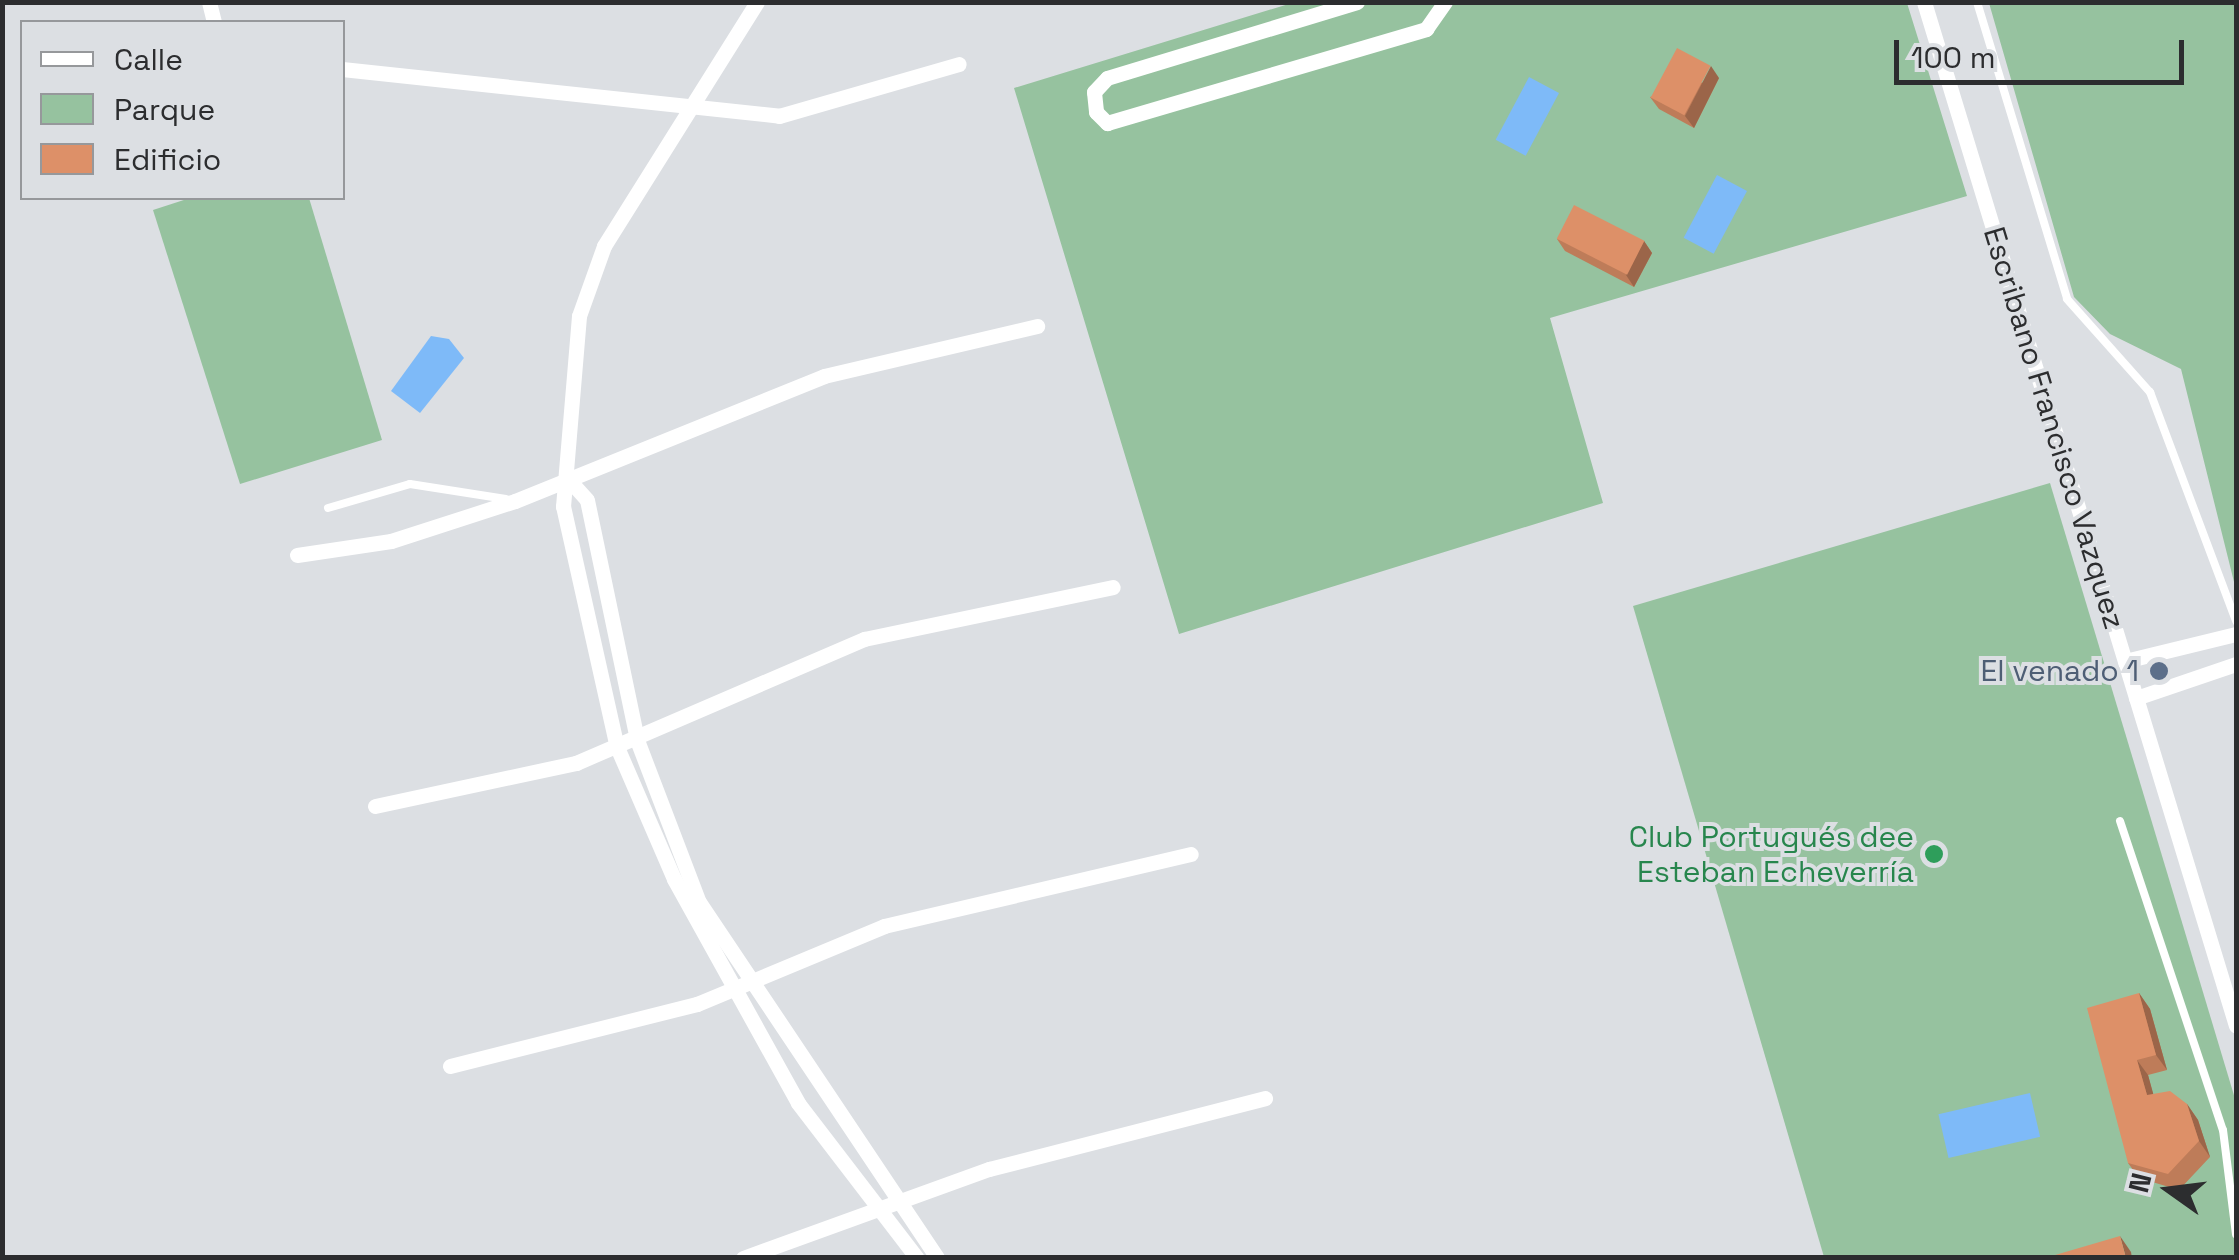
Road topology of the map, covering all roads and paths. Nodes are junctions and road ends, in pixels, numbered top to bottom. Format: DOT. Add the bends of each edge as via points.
graph roads {
  1 [pos="757,2"];
  2 [pos="1356,2"];
  3 [pos="1445,2"];
  4 [pos="1924,2"];
  5 [pos="1978,2"];
  6 [pos="959,64"];
  7 [pos="345,69"];
  8 [pos="691,104"];
  9 [pos="1037,326"];
  10 [pos="570,481"];
  11 [pos="516,501"];
  12 [pos="328,508"];
  13 [pos="297,556"];
  14 [pos="1113,588"];
  15 [pos="2236,620"];
  16 [pos="2236,634"];
  17 [pos="2125,661"];
  18 [pos="2236,664"];
  19 [pos="2136,698"];
  20 [pos="636,740"];
  21 [pos="617,747"];
  22 [pos="375,806"];
  23 [pos="2120,821"];
  24 [pos="1191,854"];
  25 [pos="747,981"];
  26 [pos="731,988"];
  27 [pos="2236,1026"];
  28 [pos="450,1066"];
  29 [pos="1265,1098"];
  30 [pos="904,1202"];
  31 [pos="884,1210"];
  32 [pos="2236,1234"];
  33 [pos="743,1258"];
  34 [pos="917,1258"];
  35 [pos="937,1258"];
  1 -- 8 [label="street"];
  2 -- 3 [label="street" via="1106,78 1094,92 1096,112 1107,124 1426,29"];
  4 -- 17 [label="street, Escribano Francisco Vazquez"];
  5 -- 15 [label="lane" via="2067,299 2150,392"];
  6 -- 8 [label="street" via="779,116"];
  7 -- 8 [label="street"];
  8 -- 10 [label="street" via="604,246 580,316"];
  9 -- 10 [label="street" via="824,376"];
  10 -- 11 [label="street"];
  10 -- 20 [label="street" via="587,500"];
  10 -- 21 [label="street" via="564,506"];
  11 -- 12 [label="lane" via="410,484"];
  11 -- 13 [label="street" via="375,545"];
  14 -- 20 [label="street" via="864,638"];
  16 -- 17 [label="street"];
  17 -- 19 [label="street, Escribano Francisco Vazquez"];
  18 -- 19 [label="street"];
  19 -- 27 [label="street, Escribano Francisco Vazquez"];
  20 -- 21 [label="street"];
  20 -- 25 [label="street" via="699,902"];
  21 -- 22 [label="street"];
  21 -- 26 [label="street"];
  23 -- 32 [label="lane" via="2222,1130"];
  24 -- 25 [label="street" via="884,926"];
  25 -- 26 [label="street"];
  25 -- 30 [label="street"];
  26 -- 28 [label="street"];
  26 -- 31 [label="street" via="798,1103"];
  29 -- 30 [label="street" via="989,1169"];
  30 -- 31 [label="street"];
  30 -- 35 [label="street"];
  31 -- 33 [label="street"];
  31 -- 34 [label="street"];
}
